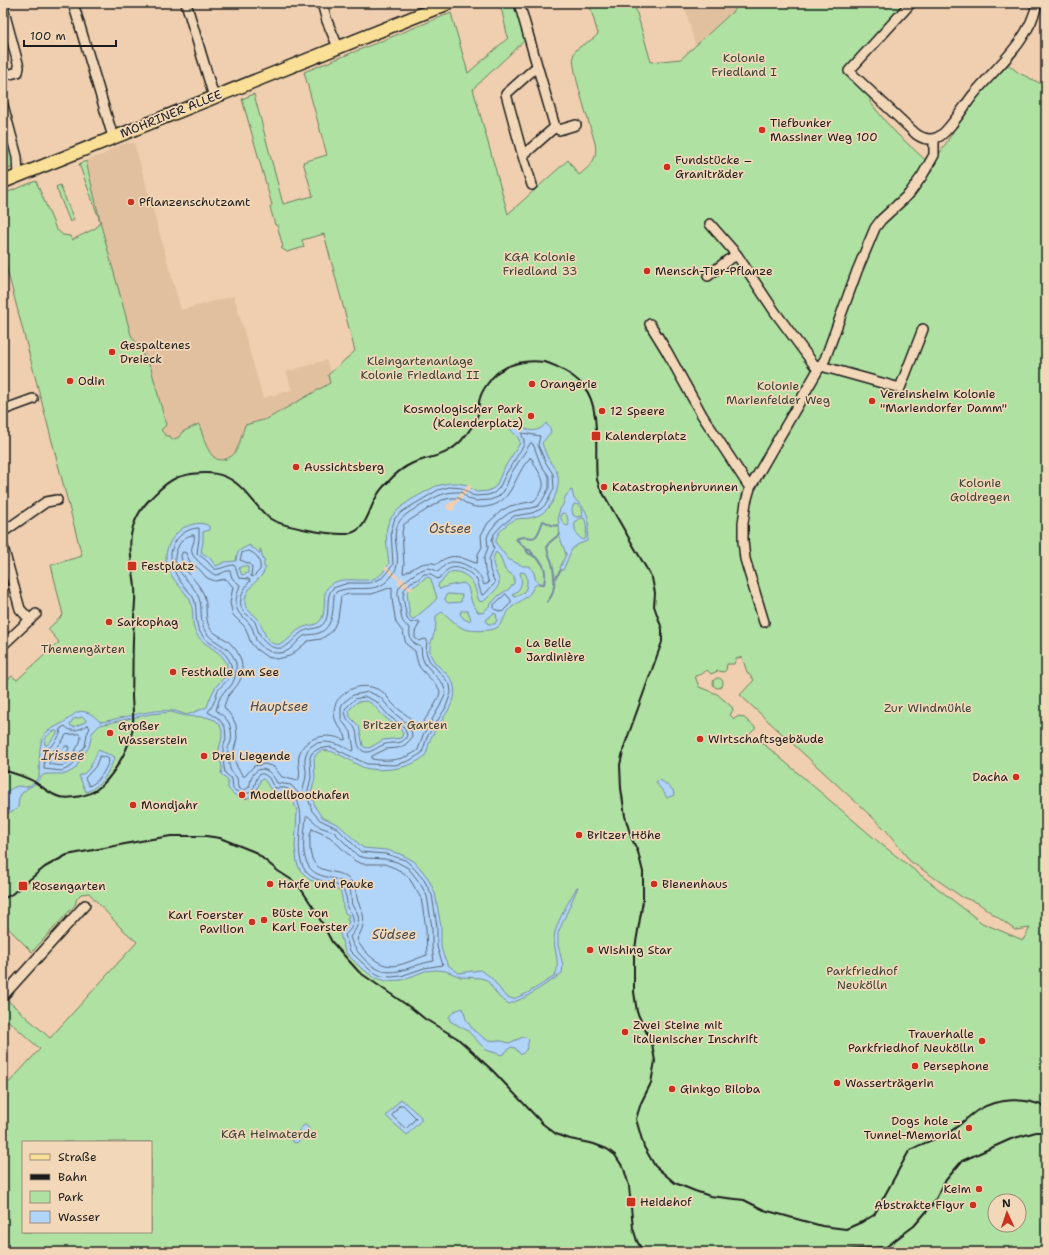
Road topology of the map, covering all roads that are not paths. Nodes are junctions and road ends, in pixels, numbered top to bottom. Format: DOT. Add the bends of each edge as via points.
graph roads {
  1 [pos="73,3"];
  2 [pos="186,3"];
  3 [pos="322,3"];
  4 [pos="450,3"];
  5 [pos="519,3"];
  6 [pos="911,3"];
  7 [pos="1037,3"];
  8 [pos="435,6"];
  9 [pos="3,8"];
  10 [pos="338,47"];
  11 [pos="538,68"];
  12 [pos="3,76"];
  13 [pos="214,97"];
  14 [pos="3,105"];
  15 [pos="576,125"];
  16 [pos="555,127"];
  17 [pos="113,138"];
  18 [pos="934,139"];
  19 [pos="522,153"];
  20 [pos="18,176"];
  21 [pos="3,182"];
  22 [pos="532,185"];
  23 [pos="710,224"];
  24 [pos="737,255"];
  25 [pos="708,276"];
  26 [pos="650,324"];
  27 [pos="923,329"];
  28 [pos="819,368"];
  29 [pos="33,399"];
  30 [pos="3,410"];
  31 [pos="750,488"];
  32 [pos="57,500"];
  33 [pos="3,532"];
  34 [pos="3,547"];
  35 [pos="764,622"];
  36 [pos="3,645"];
  37 [pos="85,905"];
  38 [pos="3,996"];
  1 -- 17 [label="street"];
  2 -- 13 [label="street"];
  3 -- 10 [label="street"];
  4 -- 8 [label="main road, MOHRINER ALLEE"];
  5 -- 11 [label="street"];
  6 -- 18 [label="street" via="849,71 919,136"];
  7 -- 18 [label="street" via="1027,30 1013,50 944,133"];
  8 -- 10 [label="main road, MOHRINER ALLEE"];
  9 -- 12 [label="street" via="19,67 18,72"];
  10 -- 13 [label="main road, MOHRINER ALLEE"];
  11 -- 16 [label="street"];
  11 -- 19 [label="street" via="506,94"];
  13 -- 17 [label="main road, MOHRINER ALLEE"];
  14 -- 20 [label="street"];
  15 -- 16 [label="street" via="559,130"];
  16 -- 19 [label="street" via="528,152"];
  17 -- 20 [label="main road, MOHRINER ALLEE"];
  18 -- 28 [label="street" via="934,155 922,176 909,194 875,228 831,344"];
  19 -- 22 [label="street"];
  20 -- 21 [label="main road, MOHRINER ALLEE"];
  23 -- 24 [label="street"];
  24 -- 25 [label="street"];
  24 -- 28 [label="street" via="775,312"];
  26 -- 31 [label="street" via="702,415"];
  27 -- 28 [label="street" via="900,388"];
  28 -- 31 [label="street"];
  29 -- 30 [label="street"];
  31 -- 35 [label="street" via="743,522 743,541"];
  32 -- 33 [label="street" via="46,502"];
  34 -- 36 [label="street" via="20,610 33,617"];
  37 -- 38 [label="street"];
}
